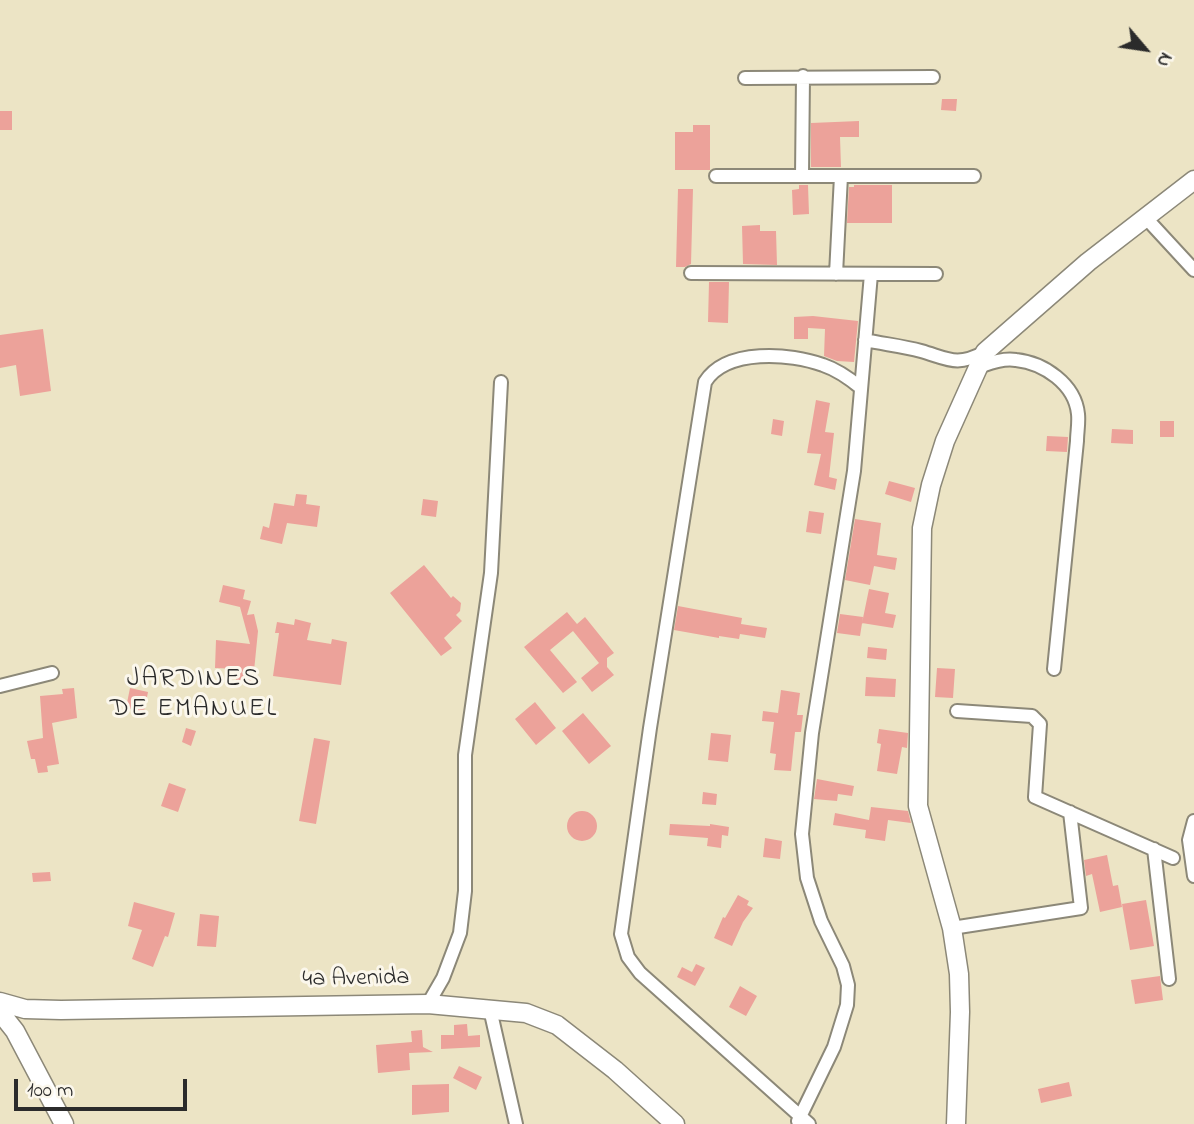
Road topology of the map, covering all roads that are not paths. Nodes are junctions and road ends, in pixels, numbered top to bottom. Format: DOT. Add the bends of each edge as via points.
graph roads {
  1 [pos="803,76"];
  2 [pos="933,77"];
  3 [pos="745,78"];
  4 [pos="716,176"];
  5 [pos="802,176"];
  6 [pos="841,176"];
  7 [pos="974,176"];
  8 [pos="1194,180"];
  9 [pos="1146,218"];
  10 [pos="1194,270"];
  11 [pos="691,273"];
  12 [pos="836,274"];
  13 [pos="871,274"];
  14 [pos="936,274"];
  15 [pos="865,340"];
  16 [pos="982,359"];
  17 [pos="501,382"];
  18 [pos="861,388"];
  19 [pos="1054,669"];
  20 [pos="51,673"];
  21 [pos="0,686"];
  22 [pos="957,711"];
  23 [pos="1070,812"];
  24 [pos="1194,821"];
  25 [pos="1154,849"];
  26 [pos="1173,858"];
  27 [pos="1194,876"];
  28 [pos="952,928"];
  29 [pos="1169,979"];
  30 [pos="0,1002"];
  31 [pos="428,1004"];
  32 [pos="490,1009"];
  33 [pos="0,1012"];
  34 [pos="802,1121"];
  35 [pos="64,1124"];
  36 [pos="516,1124"];
  37 [pos="675,1124"];
  38 [pos="956,1124"];
  1 -- 2 [label="street"];
  1 -- 3 [label="street"];
  1 -- 5 [label="street"];
  4 -- 5 [label="street"];
  5 -- 6 [label="street"];
  6 -- 7 [label="street"];
  6 -- 12 [label="street"];
  8 -- 9 [label="street"];
  9 -- 10 [label="street"];
  9 -- 16 [label="street" via="1088,262"];
  11 -- 12 [label="street"];
  12 -- 13 [label="street"];
  13 -- 14 [label="street"];
  13 -- 15 [label="street"];
  15 -- 16 [label="street" via="946,361"];
  15 -- 18 [label="street"];
  16 -- 19 [label="street" via="1037,365 1069,389 1078,412"];
  16 -- 28 [label="street" via="945,440 922,528 918,806"];
  17 -- 31 [label="street" via="491,573 466,755 465,891 460,933"];
  18 -- 34 [label="street" via="854,471 812,733 802,834 807,878 843,966 847,1005"];
  18 -- 34 [label="street" via="822,365 776,356 725,363 705,382 621,934 628,957 640,973"];
  20 -- 21 [label="street"];
  22 -- 23 [label="street" via="1037,720 1035,797"];
  23 -- 25 [label="street"];
  23 -- 28 [label="street" via="1081,908"];
  24 -- 27 [label="street" via="1189,840"];
  25 -- 26 [label="street"];
  25 -- 29 [label="street"];
  28 -- 38 [label="street" via="960,1012"];
  30 -- 31 [label="street, 4a Avenida" via="25,1009 61,1010"];
  31 -- 32 [label="street, 4a Avenida"];
  32 -- 36 [label="street"];
  32 -- 37 [label="street, 4a Avenida" via="526,1013 557,1025"];
  33 -- 35 [label="street" via="15,1031"];
}
